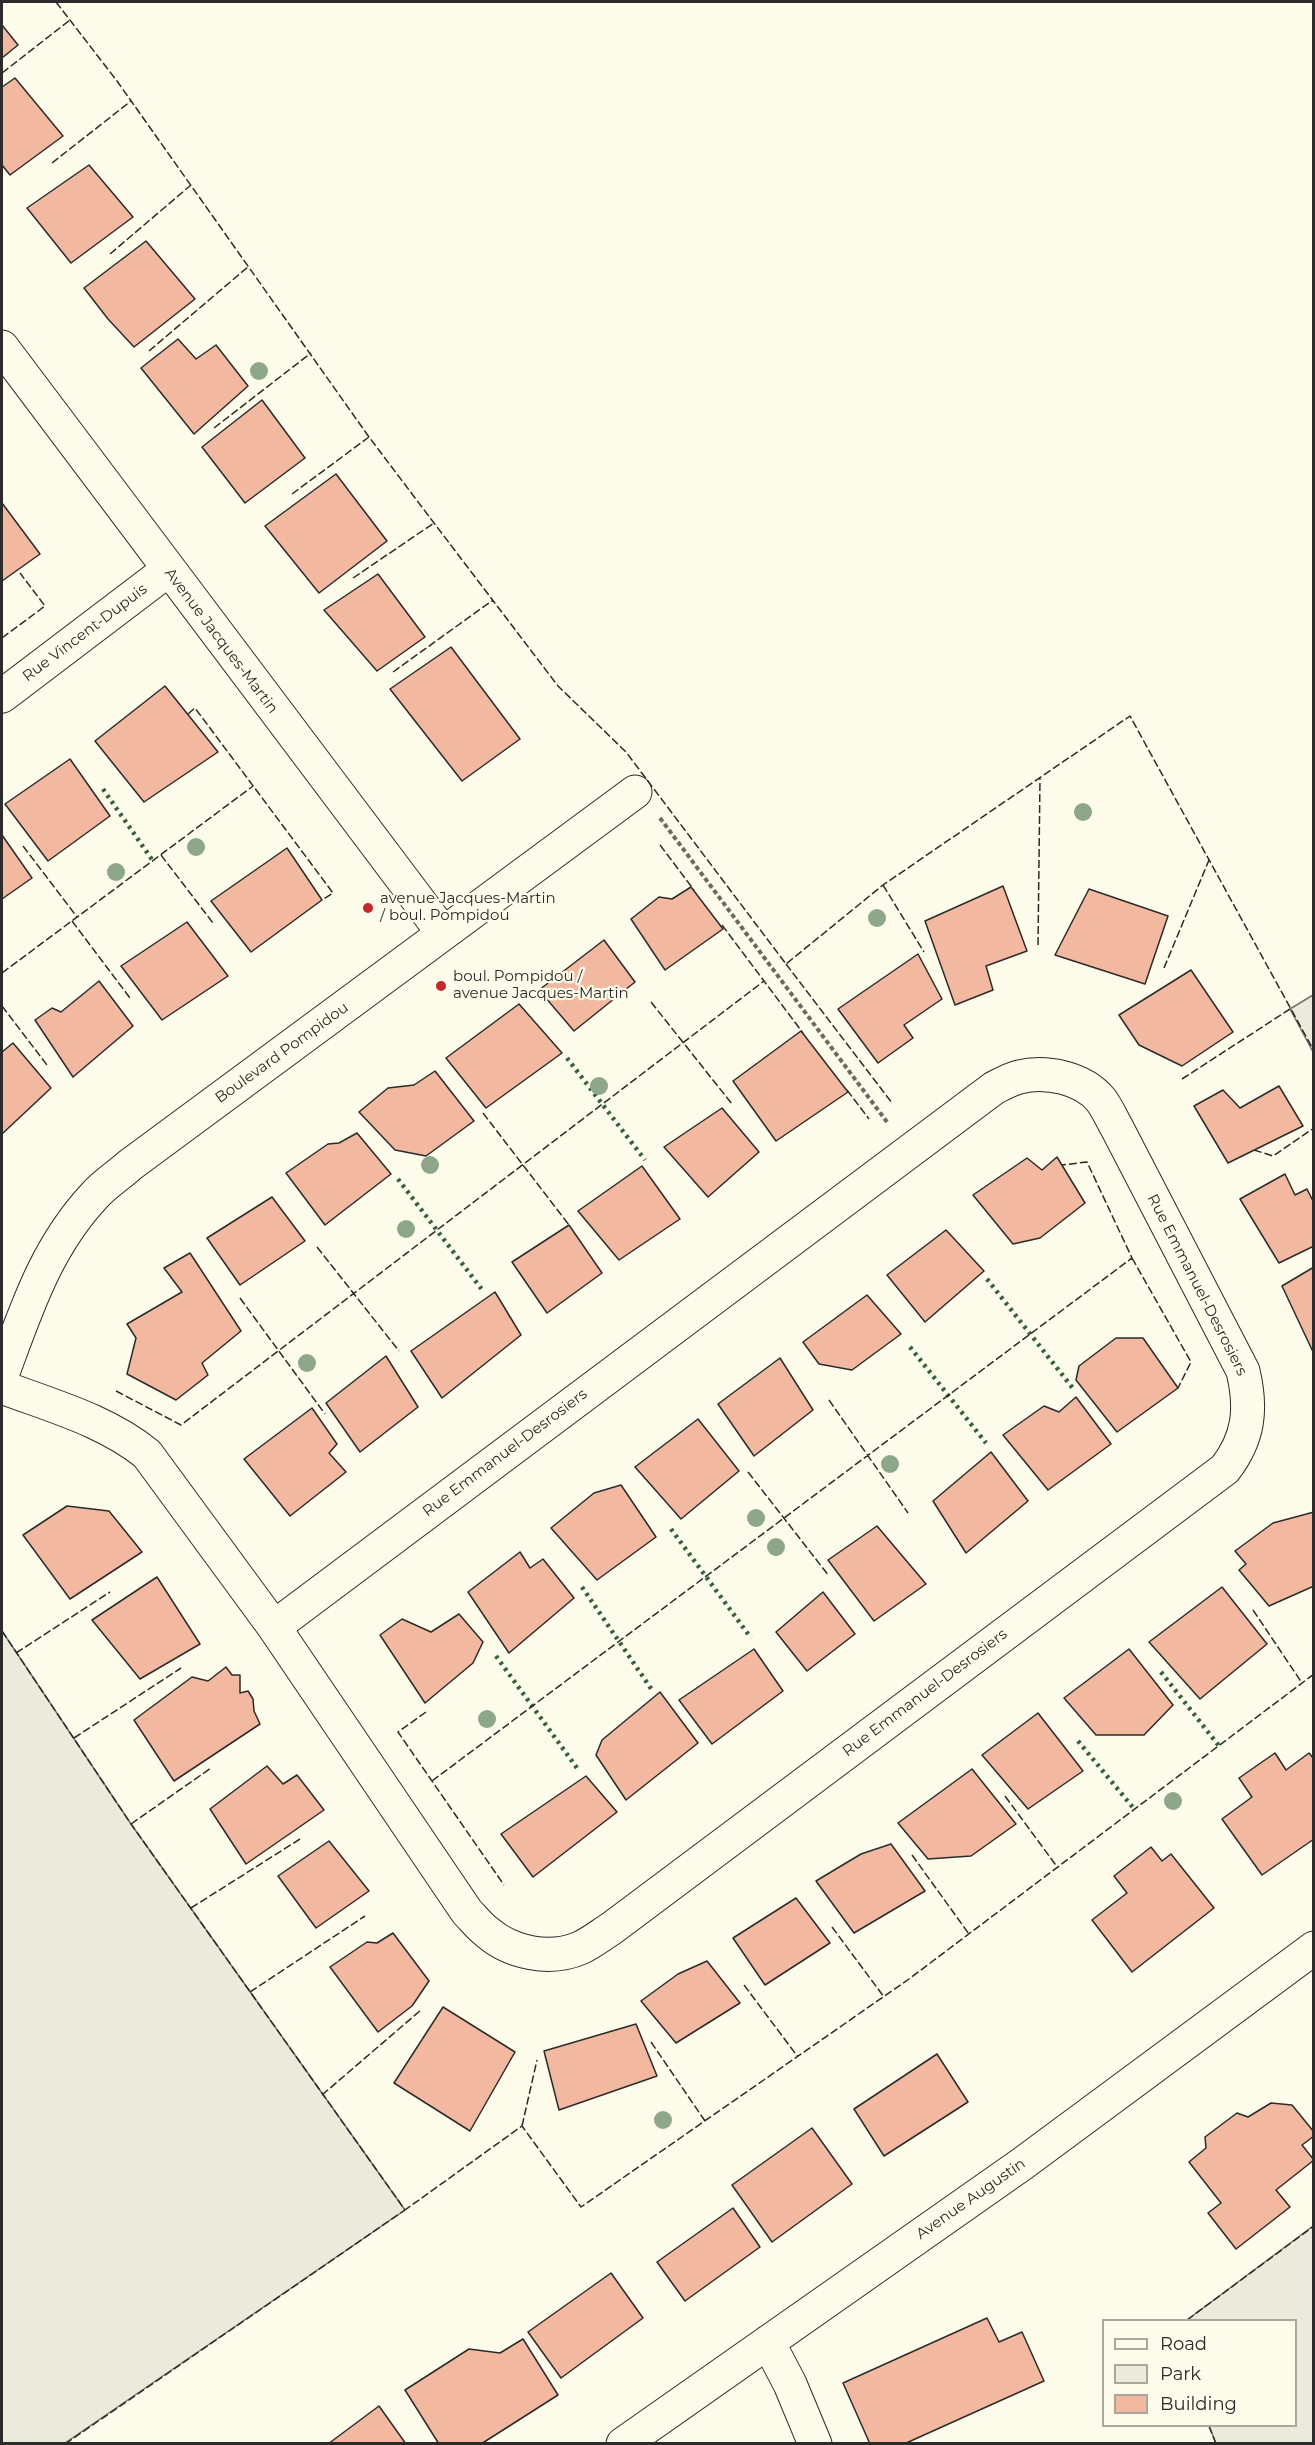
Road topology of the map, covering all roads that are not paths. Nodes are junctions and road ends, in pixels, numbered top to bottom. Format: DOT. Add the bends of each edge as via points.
graph roads {
  1 [pos="2,347"];
  2 [pos="168,570"];
  3 [pos="2,696"];
  4 [pos="635,792"];
  5 [pos="443,933"];
  6 [pos="2,1375"];
  7 [pos="2,1387"];
  8 [pos="274,1627"];
  9 [pos="1314,1948"];
  10 [pos="768,2342"];
  11 [pos="623,2444"];
  12 [pos="815,2444"];
  1 -- 2 [label="street, Avenue Jacques-Martin"];
  2 -- 3 [label="street, Rue Vincent-Dupuis"];
  2 -- 5 [label="street, Avenue Jacques-Martin"];
  4 -- 5 [label="street, Boulevard Pompidou"];
  5 -- 6 [label="street, Boulevard Pompidou" via="96,1193 53,1250"];
  7 -- 8 [label="street, Rue Emmanuel-Desrosiers" via="110,1429 147,1454"];
  8 -- 8 [label="street, Rue Emmanuel-Desrosiers" via="467,1912 487,1933 513,1948 535,1954 558,1954 580,1948 612,1928 1225,1468 1237,1453 1245,1432 1248,1391 1243,1371 1100,1099 1084,1085 1059,1077 1017,1077 994,1088"];
  9 -- 10 [label="street, Avenue Augustin" via="1022,2164"];
  10 -- 11 [label="street, Avenue Augustin"];
  10 -- 12 [label="street"];
}
